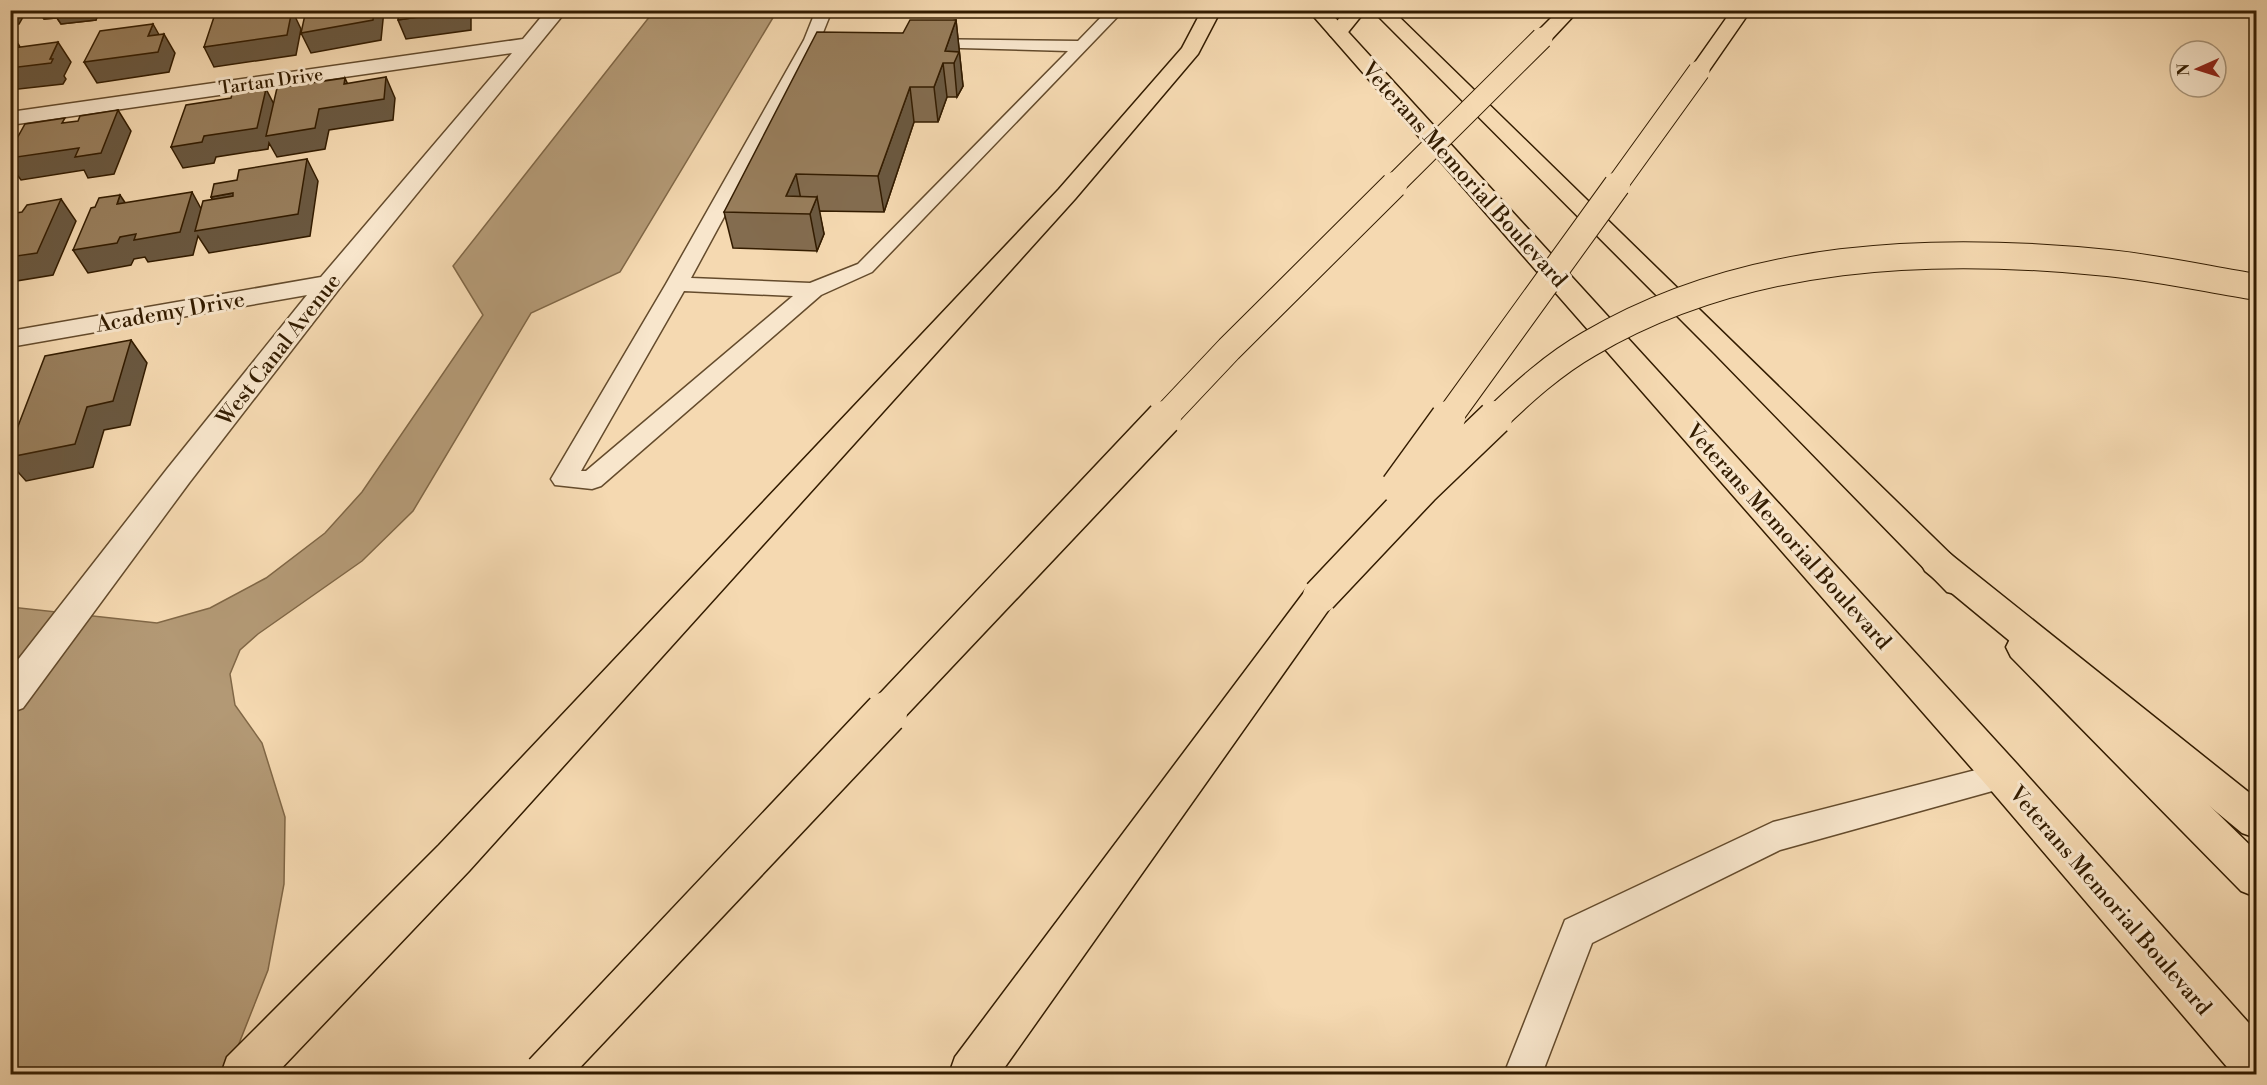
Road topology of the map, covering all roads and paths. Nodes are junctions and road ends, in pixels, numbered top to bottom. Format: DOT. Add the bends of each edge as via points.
graph roads {
  1 [pos="558,10"];
  2 [pos="824,10"];
  3 [pos="1117,10"];
  4 [pos="1212,10"];
  5 [pos="1381,10"];
  6 [pos="1569,10"];
  7 [pos="1742,10"];
  8 [pos="1337,18"];
  9 [pos="812,40"];
  10 [pos="847,40"];
  11 [pos="906,42"];
  12 [pos="531,44"];
  13 [pos="1081,46"];
  14 [pos="10,119"];
  15 [pos="330,283"];
  16 [pos="676,284"];
  17 [pos="2256,287"];
  18 [pos="813,290"];
  19 [pos="10,339"];
  20 [pos="1937,562"];
  21 [pos="1320,596"];
  22 [pos="10,698"];
  23 [pos="2003,776"];
  24 [pos="2256,821"];
  25 [pos="2256,878"];
  26 [pos="2256,1065"];
  27 [pos="244,1074"];
  28 [pos="545,1074"];
  29 [pos="972,1074"];
  30 [pos="1523,1074"];
  1 -- 12 [label="street, West Canal Avenue"];
  2 -- 9 [label="lane"];
  3 -- 13 [label="lane"];
  4 -- 27 [label="main road" via="1191,50 1067,194 454,858"];
  5 -- 20 [label="main road"];
  6 -- 28 [label="main road, bridge" via="1229,349"];
  7 -- 21 [label="main road, bridge"];
  8 -- 23 [label="main road, Veterans Memorial Boulevard"];
  9 -- 10 [label="lane"];
  9 -- 16 [label="lane"];
  11 -- 13 [label="lane"];
  12 -- 14 [label="street, Tartan Drive"];
  12 -- 15 [label="street, West Canal Avenue"];
  13 -- 18 [label="lane" via="865,268"];
  15 -- 19 [label="street, Academy Drive"];
  15 -- 22 [label="street, West Canal Avenue"];
  16 -- 18 [label="lane"];
  16 -- 18 [label="lane" via="564,479 592,480"];
  17 -- 21 [label="main road, bridge" via="2110,263 1986,255 1870,258 1781,271 1713,289 1648,313 1589,344 1529,387 1431,477"];
  20 -- 24 [label="main road"];
  20 -- 25 [label="main road"];
  21 -- 29 [label="main road"];
  23 -- 26 [label="main road, Veterans Memorial Boulevard"];
  23 -- 30 [label="lane" via="1773,837 1578,932"];
}
